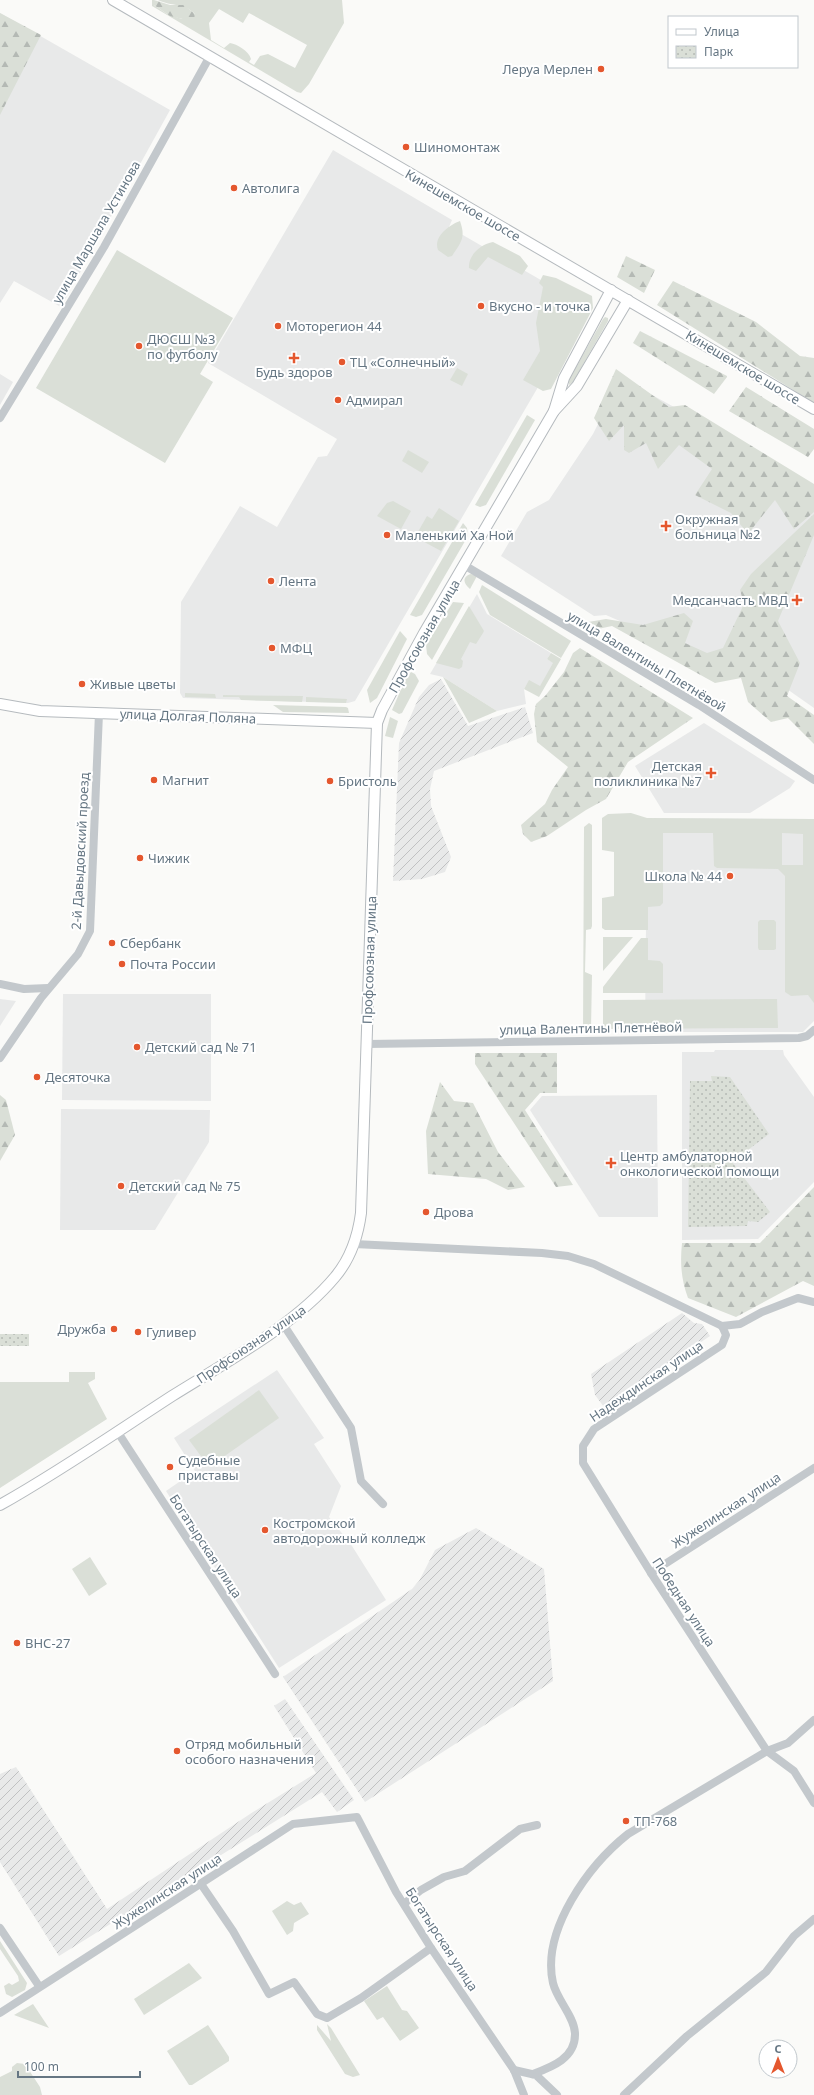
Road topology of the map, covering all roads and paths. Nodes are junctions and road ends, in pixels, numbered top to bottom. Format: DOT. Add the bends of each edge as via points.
graph roads {
  1 [pos="113,0"];
  2 [pos="210,56"];
  3 [pos="611,290"];
  4 [pos="628,300"];
  5 [pos="814,409"];
  6 [pos="554,411"];
  7 [pos="0,418"];
  8 [pos="464,565"];
  9 [pos="0,704"];
  10 [pos="99,713"];
  11 [pos="377,723"];
  12 [pos="814,780"];
  13 [pos="0,984"];
  14 [pos="48,988"];
  15 [pos="814,1030"];
  16 [pos="367,1044"];
  17 [pos="0,1058"];
  18 [pos="354,1244"];
  19 [pos="814,1302"];
  20 [pos="283,1324"];
  21 [pos="722,1326"];
  22 [pos="117,1431"];
  23 [pos="583,1463"];
  24 [pos="814,1468"];
  25 [pos="383,1504"];
  26 [pos="0,1506"];
  27 [pos="651,1573"];
  28 [pos="275,1674"];
  29 [pos="814,1720"];
  30 [pos="768,1751"];
  31 [pos="814,1803"];
  32 [pos="357,1817"];
  33 [pos="538,1825"];
  34 [pos="201,1884"];
  35 [pos="405,1903"];
  36 [pos="814,1919"];
  37 [pos="0,1928"];
  38 [pos="431,1948"];
  39 [pos="39,1986"];
  40 [pos="0,2013"];
  41 [pos="514,2070"];
  42 [pos="533,2074"];
  43 [pos="524,2095"];
  44 [pos="557,2095"];
  45 [pos="624,2095"];
  1 -- 2 [label="main road, Кинешемское шоссе"];
  2 -- 3 [label="main road, Кинешемское шоссе"];
  2 -- 7 [label="street, улица Маршала Устинова" via="104,247"];
  3 -- 4 [label="main road, Кинешемское шоссе"];
  3 -- 6 [label="main road" via="564,378"];
  4 -- 5 [label="main road, Кинешемское шоссе"];
  4 -- 6 [label="main road, Профсоюзная улица" via="577,386"];
  6 -- 8 [label="main road, Профсоюзная улица"];
  8 -- 11 [label="main road, Профсоюзная улица" via="385,704"];
  8 -- 12 [label="street, улица Валентины Плетнёвой" via="698,706"];
  9 -- 10 [label="main road, улица Долгая Поляна" via="40,711"];
  10 -- 11 [label="main road, улица Долгая Поляна"];
  10 -- 14 [label="street, 2-й Давыдовский проезд" via="90,931 78,954"];
  11 -- 16 [label="main road, Профсоюзная улица"];
  13 -- 14 [label="street" via="24,989"];
  14 -- 17 [label="street, 2-й Давыдовский проезд"];
  15 -- 16 [label="street, улица Валентины Плетнёвой" via="799,1038"];
  16 -- 18 [label="main road, Профсоюзная улица" via="361,1213"];
  18 -- 20 [label="main road, Профсоюзная улица" via="336,1276 307,1307"];
  18 -- 21 [label="street" via="568,1256 594,1264"];
  19 -- 21 [label="street" via="798,1298 740,1324"];
  20 -- 22 [label="main road, Профсоюзная улица"];
  20 -- 25 [label="street" via="351,1428 361,1481"];
  21 -- 23 [label="street, Надеждинская улица" via="726,1335 722,1345 594,1430 583,1446"];
  22 -- 26 [label="main road, Профсоюзная улица"];
  22 -- 28 [label="street, Богатырская улица"];
  23 -- 27 [label="street, Победная улица"];
  24 -- 27 [label="street, Жужелинская улица"];
  27 -- 30 [label="street, Победная улица"];
  29 -- 30 [label="street" via="788,1743"];
  30 -- 31 [label="street, Победная улица" via="794,1771"];
  30 -- 42 [label="street" via="628,1834 613,1846 580,1888 563,1914 551,1959 553,1983 573,2024 574,2042 570,2055 559,2063"];
  32 -- 34 [label="street, Жужелинская улица" via="293,1824"];
  32 -- 35 [label="street, Богатырская улица" via="379,1862"];
  33 -- 35 [label="street" via="520,1829 465,1871 444,1877"];
  34 -- 38 [label="street" via="233,1931 269,1994 294,1982 317,2014 327,2018 361,1998"];
  34 -- 39 [label="street, Жужелинская улица"];
  35 -- 38 [label="street, Богатырская улица"];
  36 -- 45 [label="street" via="794,1936 766,1972 686,2036"];
  37 -- 39 [label="street"];
  38 -- 41 [label="street, Богатырская улица"];
  39 -- 40 [label="street, Жужелинская улица"];
  41 -- 42 [label="street"];
  41 -- 43 [label="street, Богатырская улица"];
  42 -- 44 [label="street"];
}
